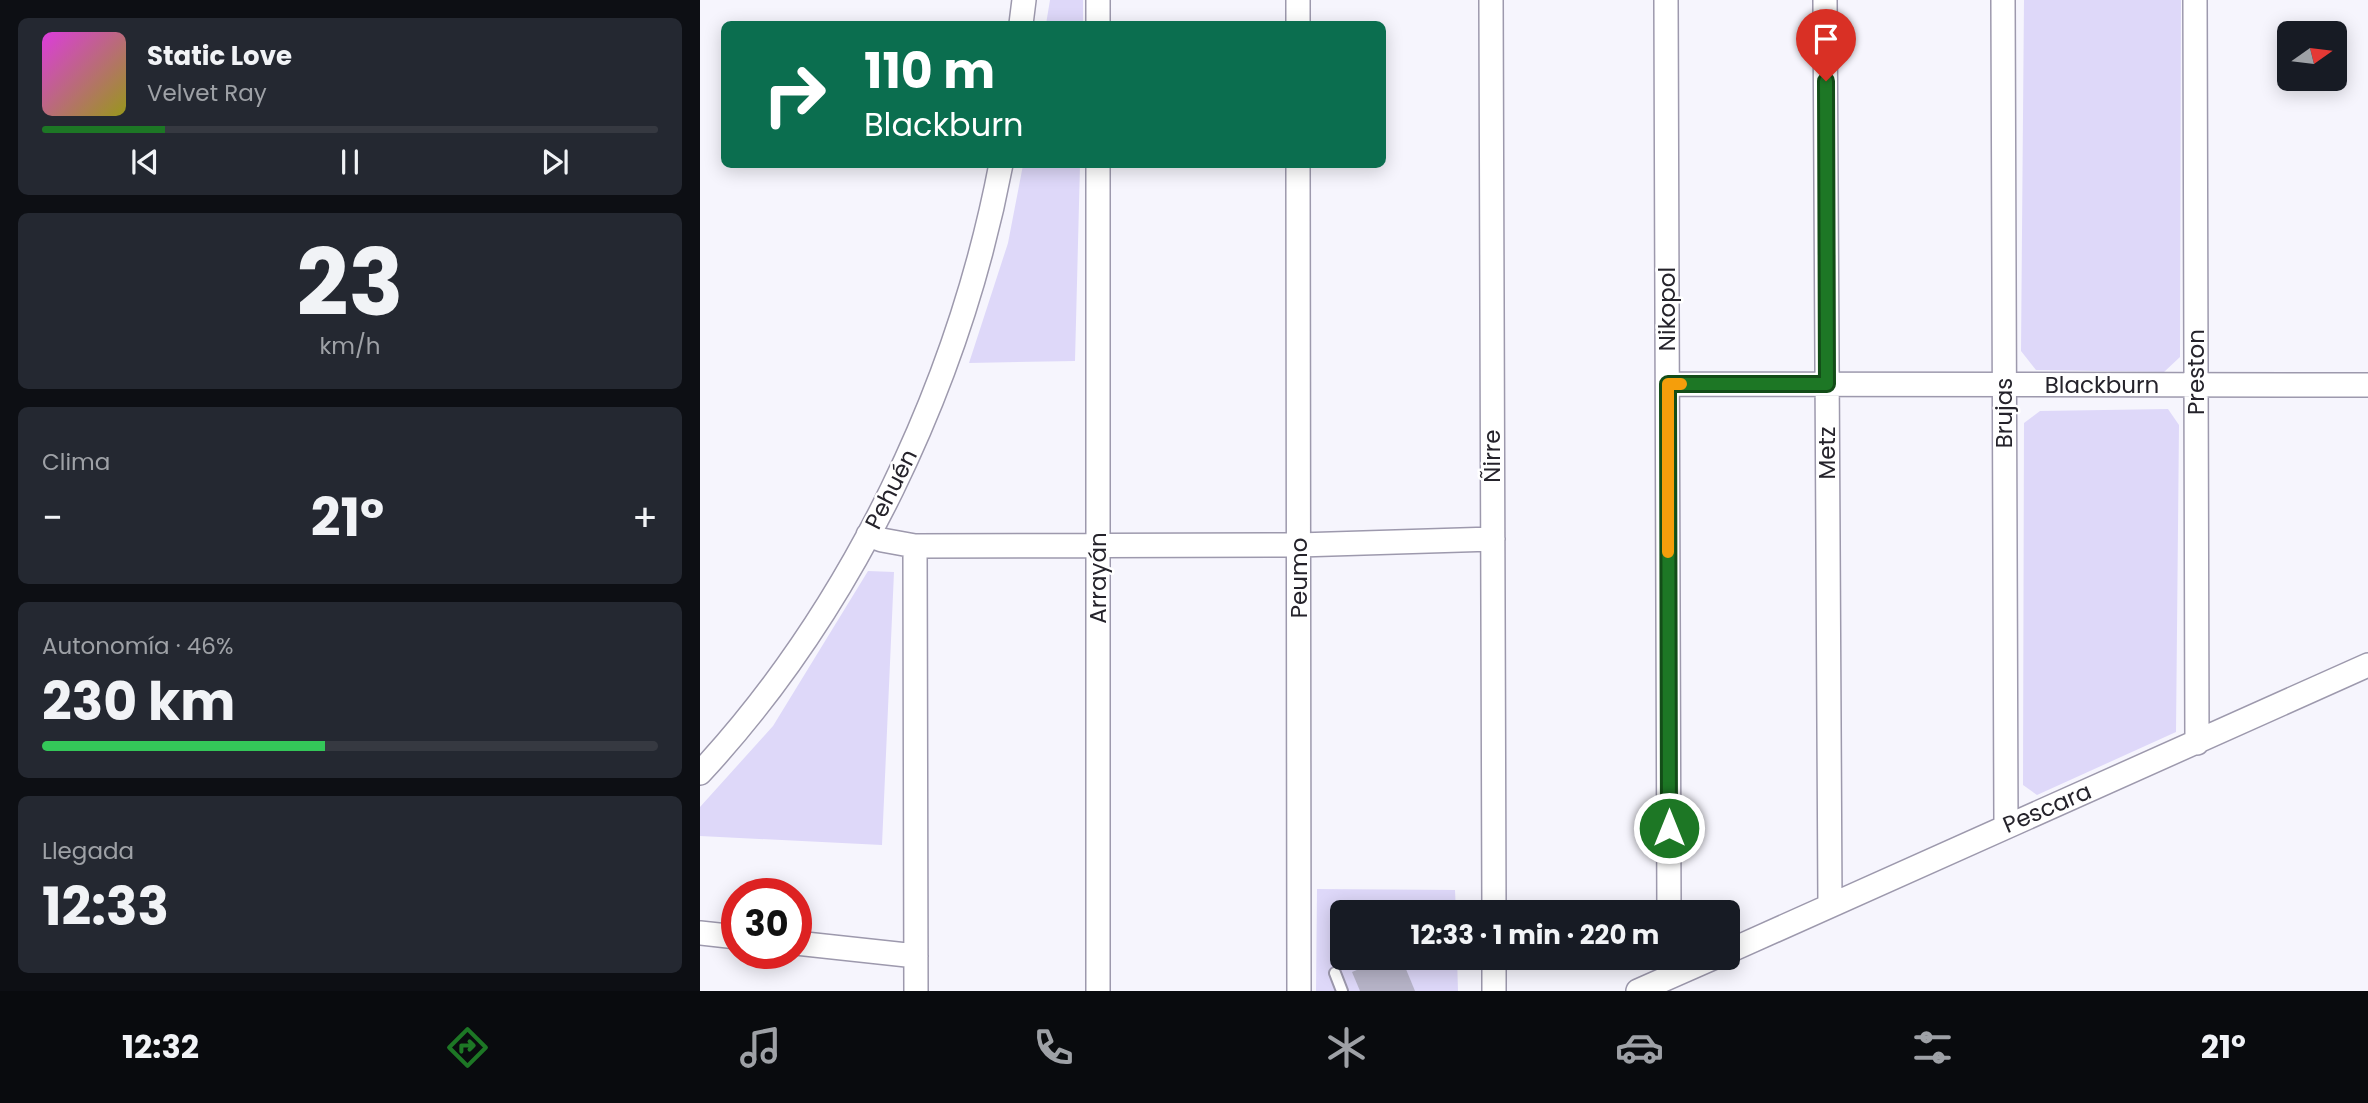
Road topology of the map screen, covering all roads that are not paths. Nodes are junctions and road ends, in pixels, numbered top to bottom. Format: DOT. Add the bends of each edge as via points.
graph roads {
  1 [pos="1024,0"];
  2 [pos="1098,0"];
  3 [pos="1298,0"];
  4 [pos="1491,0"];
  5 [pos="1666,0"];
  6 [pos="1825,0"];
  7 [pos="2003,0"];
  8 [pos="2195,0"];
  9 [pos="1021,21"];
  10 [pos="1098,21"];
  11 [pos="1298,21"];
  12 [pos="1000,168"];
  13 [pos="1098,168"];
  14 [pos="1298,168"];
  15 [pos="1668,384"];
  16 [pos="1827,384"];
  17 [pos="2004,385"];
  18 [pos="2196,385"];
  19 [pos="2368,385"];
  20 [pos="868,535"];
  21 [pos="1493,539"];
  22 [pos="915,545"];
  23 [pos="1098,545"];
  24 [pos="1299,545"];
  25 [pos="2368,665"];
  26 [pos="2197,743"];
  27 [pos="700,773"];
  28 [pos="2006,826"];
  29 [pos="1494,900"];
  30 [pos="1670,900"];
  31 [pos="1830,905"];
  32 [pos="700,933"];
  33 [pos="721,935"];
  34 [pos="812,945"];
  35 [pos="1740,946"];
  36 [pos="916,956"];
  37 [pos="1494,970"];
  38 [pos="1666,970"];
  39 [pos="1335,973"];
  40 [pos="916,991"];
  41 [pos="1098,991"];
  42 [pos="1299,991"];
  43 [pos="1342,991"];
  44 [pos="1494,991"];
  45 [pos="1638,991"];
  1 -- 9 [label="street"];
  2 -- 10 [label="street"];
  3 -- 11 [label="street"];
  4 -- 21 [label="street, Ñirre"];
  5 -- 15 [label="street, Nikopol"];
  6 -- 16 [label="street, Metz"];
  7 -- 17 [label="street, Brujas"];
  8 -- 18 [label="street, Preston"];
  12 -- 20 [label="street, Pehuén" via="956,336 915,440"];
  13 -- 23 [label="street, Arrayán"];
  14 -- 24 [label="street, Peumo"];
  15 -- 16 [label="street, Blackburn"];
  15 -- 30 [label="street, Nikopol"];
  16 -- 17 [label="street, Blackburn"];
  16 -- 31 [label="street, Metz"];
  17 -- 18 [label="street, Blackburn"];
  17 -- 28 [label="street, Brujas"];
  18 -- 19 [label="street, Blackburn"];
  18 -- 26 [label="street, Preston"];
  20 -- 22 [label="street"];
  20 -- 27 [label="street, Pehuén" via="765,696"];
  21 -- 24 [label="street"];
  21 -- 29 [label="street, Ñirre"];
  22 -- 23 [label="street"];
  22 -- 36 [label="street"];
  23 -- 24 [label="street"];
  23 -- 41 [label="street, Arrayán"];
  24 -- 42 [label="street, Peumo"];
  25 -- 26 [label="street, Pescara"];
  26 -- 28 [label="street, Pescara"];
  28 -- 31 [label="street, Pescara"];
  31 -- 35 [label="street, Pescara"];
  32 -- 33 [label="street"];
  34 -- 36 [label="street"];
  36 -- 40 [label="street"];
  37 -- 44 [label="street"];
  38 -- 45 [label="street"];
  39 -- 43 [label="lane"];
}
